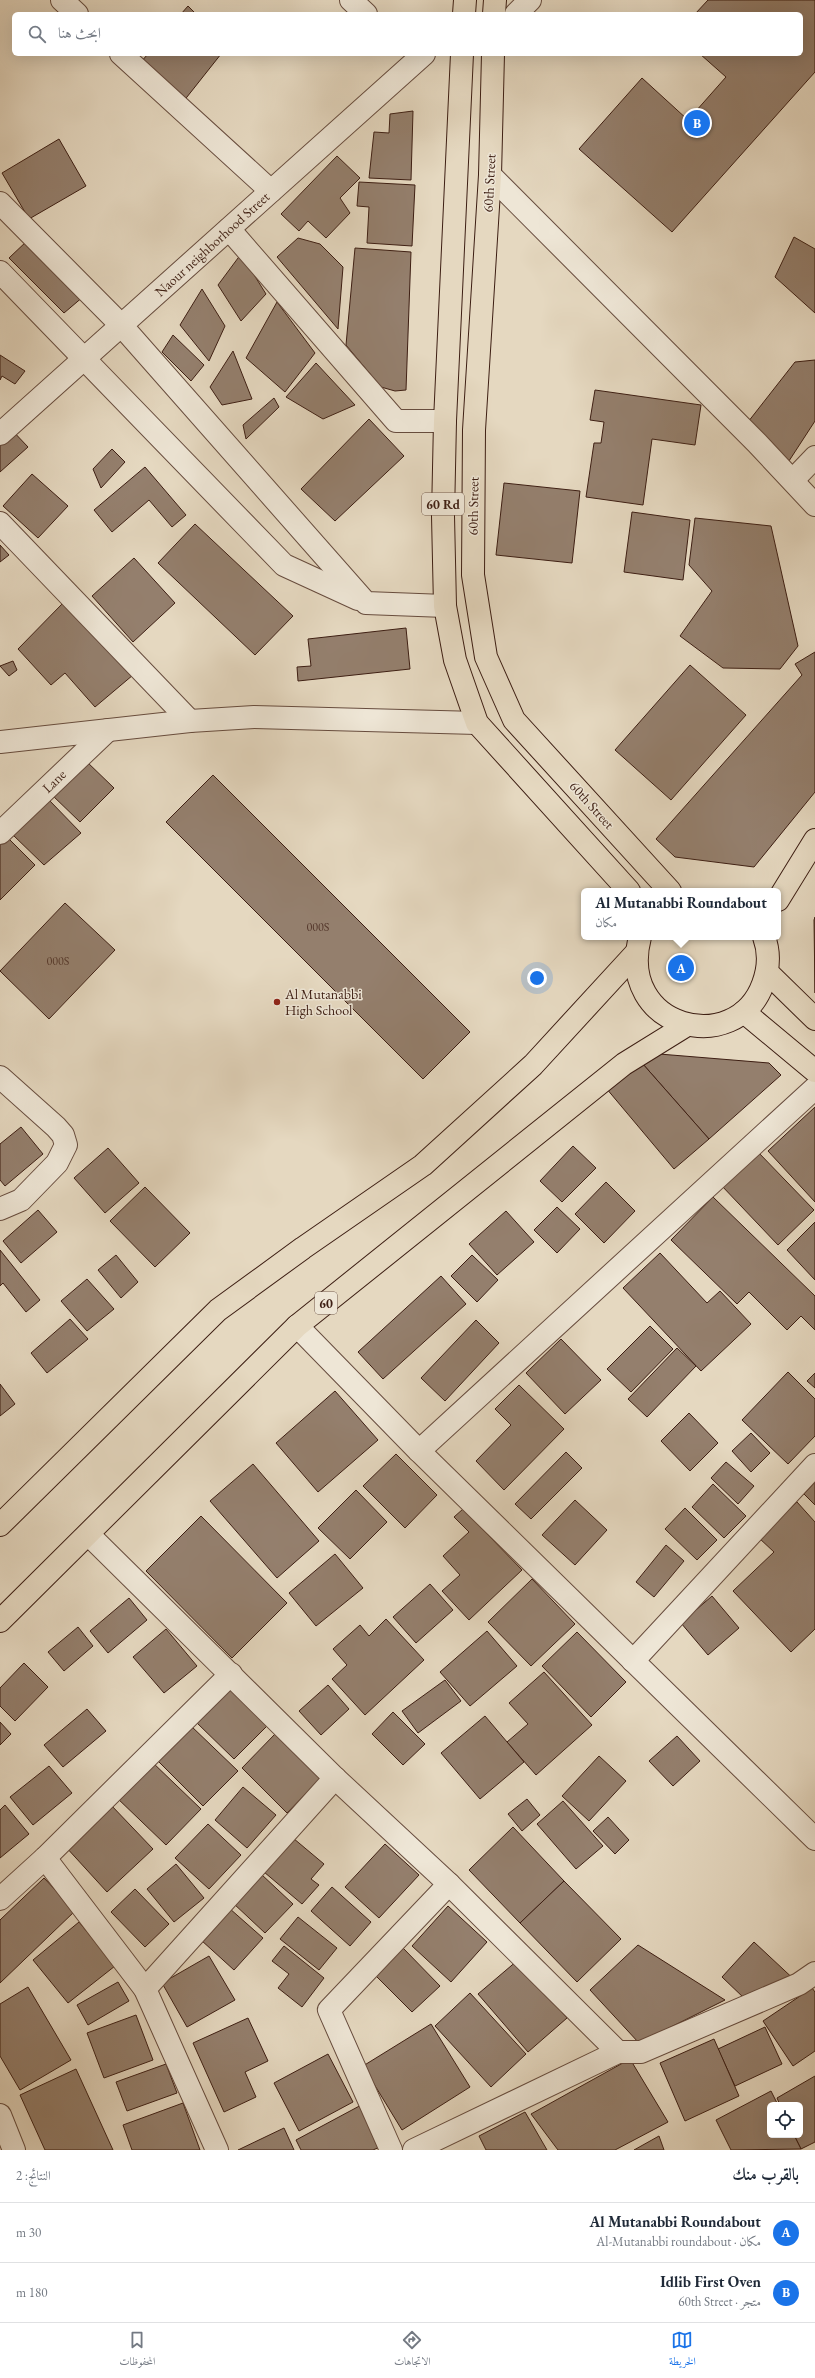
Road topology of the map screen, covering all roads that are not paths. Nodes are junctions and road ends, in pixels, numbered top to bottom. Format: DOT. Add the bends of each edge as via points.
graph roads {
  1 [pos="62,0"];
  2 [pos="351,0"];
  3 [pos="465,0"];
  4 [pos="495,0"];
  5 [pos="530,0"];
  6 [pos="75,12"];
  7 [pos="364,12"];
  8 [pos="464,12"];
  9 [pos="494,12"];
  10 [pos="518,12"];
  11 [pos="123,56"];
  12 [pos="462,56"];
  13 [pos="493,56"];
  14 [pos="416,57"];
  15 [pos="490,175"];
  16 [pos="271,191"];
  17 [pos="0,203"];
  18 [pos="230,229"];
  19 [pos="0,272"];
  20 [pos="121,325"];
  21 [pos="84,358"];
  22 [pos="445,421"];
  23 [pos="0,434"];
  24 [pos="815,457"];
  25 [pos="793,480"];
  26 [pos="815,505"];
  27 [pos="0,523"];
  28 [pos="366,603"];
  29 [pos="445,606"];
  30 [pos="190,721"];
  31 [pos="477,723"];
  32 [pos="108,730"];
  33 [pos="0,742"];
  34 [pos="0,833"];
  35 [pos="815,840"];
  36 [pos="626,888"];
  37 [pos="667,888"];
  38 [pos="781,895"];
  39 [pos="765,940"];
  40 [pos="638,946"];
  41 [pos="768,972"];
  42 [pos="744,1012"];
  43 [pos="815,1019"];
  44 [pos="686,1025"];
  45 [pos="815,1071"];
  46 [pos="0,1077"];
  47 [pos="815,1088"];
  48 [pos="0,1209"];
  49 [pos="297,1326"];
  50 [pos="419,1451"];
  51 [pos="815,1465"];
  52 [pos="0,1525"];
  53 [pos="89,1535"];
  54 [pos="0,1621"];
  55 [pos="633,1662"];
  56 [pos="231,1674"];
  57 [pos="335,1778"];
  58 [pos="815,1839"];
  59 [pos="45,1858"];
  60 [pos="449,1884"];
  61 [pos="0,1899"];
  62 [pos="815,1972"];
  63 [pos="144,1989"];
  64 [pos="618,2052"];
  65 [pos="2,2121"];
  66 [pos="14,2150"];
  67 [pos="217,2150"];
  68 [pos="391,2150"];
  69 [pos="414,2150"];
  1 -- 6 [label="street"];
  2 -- 7 [label="street"];
  3 -- 8 [label="main road"];
  4 -- 9 [label="main road"];
  5 -- 10 [label="street"];
  11 -- 16 [label="street"];
  12 -- 22 [label="main road, 60 Rd"];
  13 -- 15 [label="main road, 60th Street"];
  14 -- 16 [label="street, Naour neighborhood Street"];
  15 -- 25 [label="street"];
  15 -- 37 [label="main road, 60th Street" via="474,430 473,575 486,657 514,720"];
  16 -- 18 [label="street, Naour neighborhood Street"];
  17 -- 20 [label="street"];
  18 -- 20 [label="street, Naour neighborhood Street"];
  18 -- 22 [label="street" via="396,421"];
  19 -- 21 [label="street"];
  20 -- 21 [label="street, Naour neighborhood Street"];
  20 -- 28 [label="street"];
  21 -- 23 [label="street, Naour neighborhood Street"];
  21 -- 28 [label="street" via="284,565"];
  22 -- 29 [label="main road, 60 Rd" via="442,516"];
  24 -- 25 [label="street"];
  25 -- 26 [label="street"];
  27 -- 30 [label="street"];
  28 -- 29 [label="street"];
  29 -- 31 [label="main road, 60 Rd" via="454,660"];
  30 -- 31 [label="street" via="254,717"];
  30 -- 32 [label="street"];
  31 -- 36 [label="main road, 60 Rd"];
  32 -- 33 [label="street"];
  32 -- 34 [label="street, Lane"];
  35 -- 38 [label="main road"];
  39 -- 41 [label="main road" via="768,949"];
  40 -- 44 [label="main road" via="637,978 648,999 664,1015"];
  40 -- 52 [label="main road" via="533,1065 423,1165 218,1310"];
  41 -- 42 [label="main road" via="760,994"];
  41 -- 43 [label="main road"];
  42 -- 44 [label="main road" via="710,1026"];
  42 -- 45 [label="main road"];
  44 -- 49 [label="main road, 60" via="624,1064"];
  46 -- 48 [label="street" via="56,1127 63,1135 66,1145 57,1163 21,1200"];
  47 -- 50 [label="street"];
  49 -- 50 [label="street"];
  49 -- 53 [label="main road, 60"];
  50 -- 55 [label="street"];
  51 -- 55 [label="street"];
  53 -- 54 [label="main road, 60"];
  53 -- 56 [label="street"];
  55 -- 58 [label="street"];
  56 -- 57 [label="street"];
  56 -- 59 [label="street"];
  57 -- 60 [label="street"];
  57 -- 63 [label="street"];
  59 -- 61 [label="street"];
  59 -- 63 [label="street"];
  60 -- 64 [label="street"];
  60 -- 68 [label="street" via="329,2010"];
  62 -- 64 [label="street" via="799,1984 641,2052"];
  63 -- 67 [label="street"];
  64 -- 69 [label="street"];
  65 -- 66 [label="street"];
}
